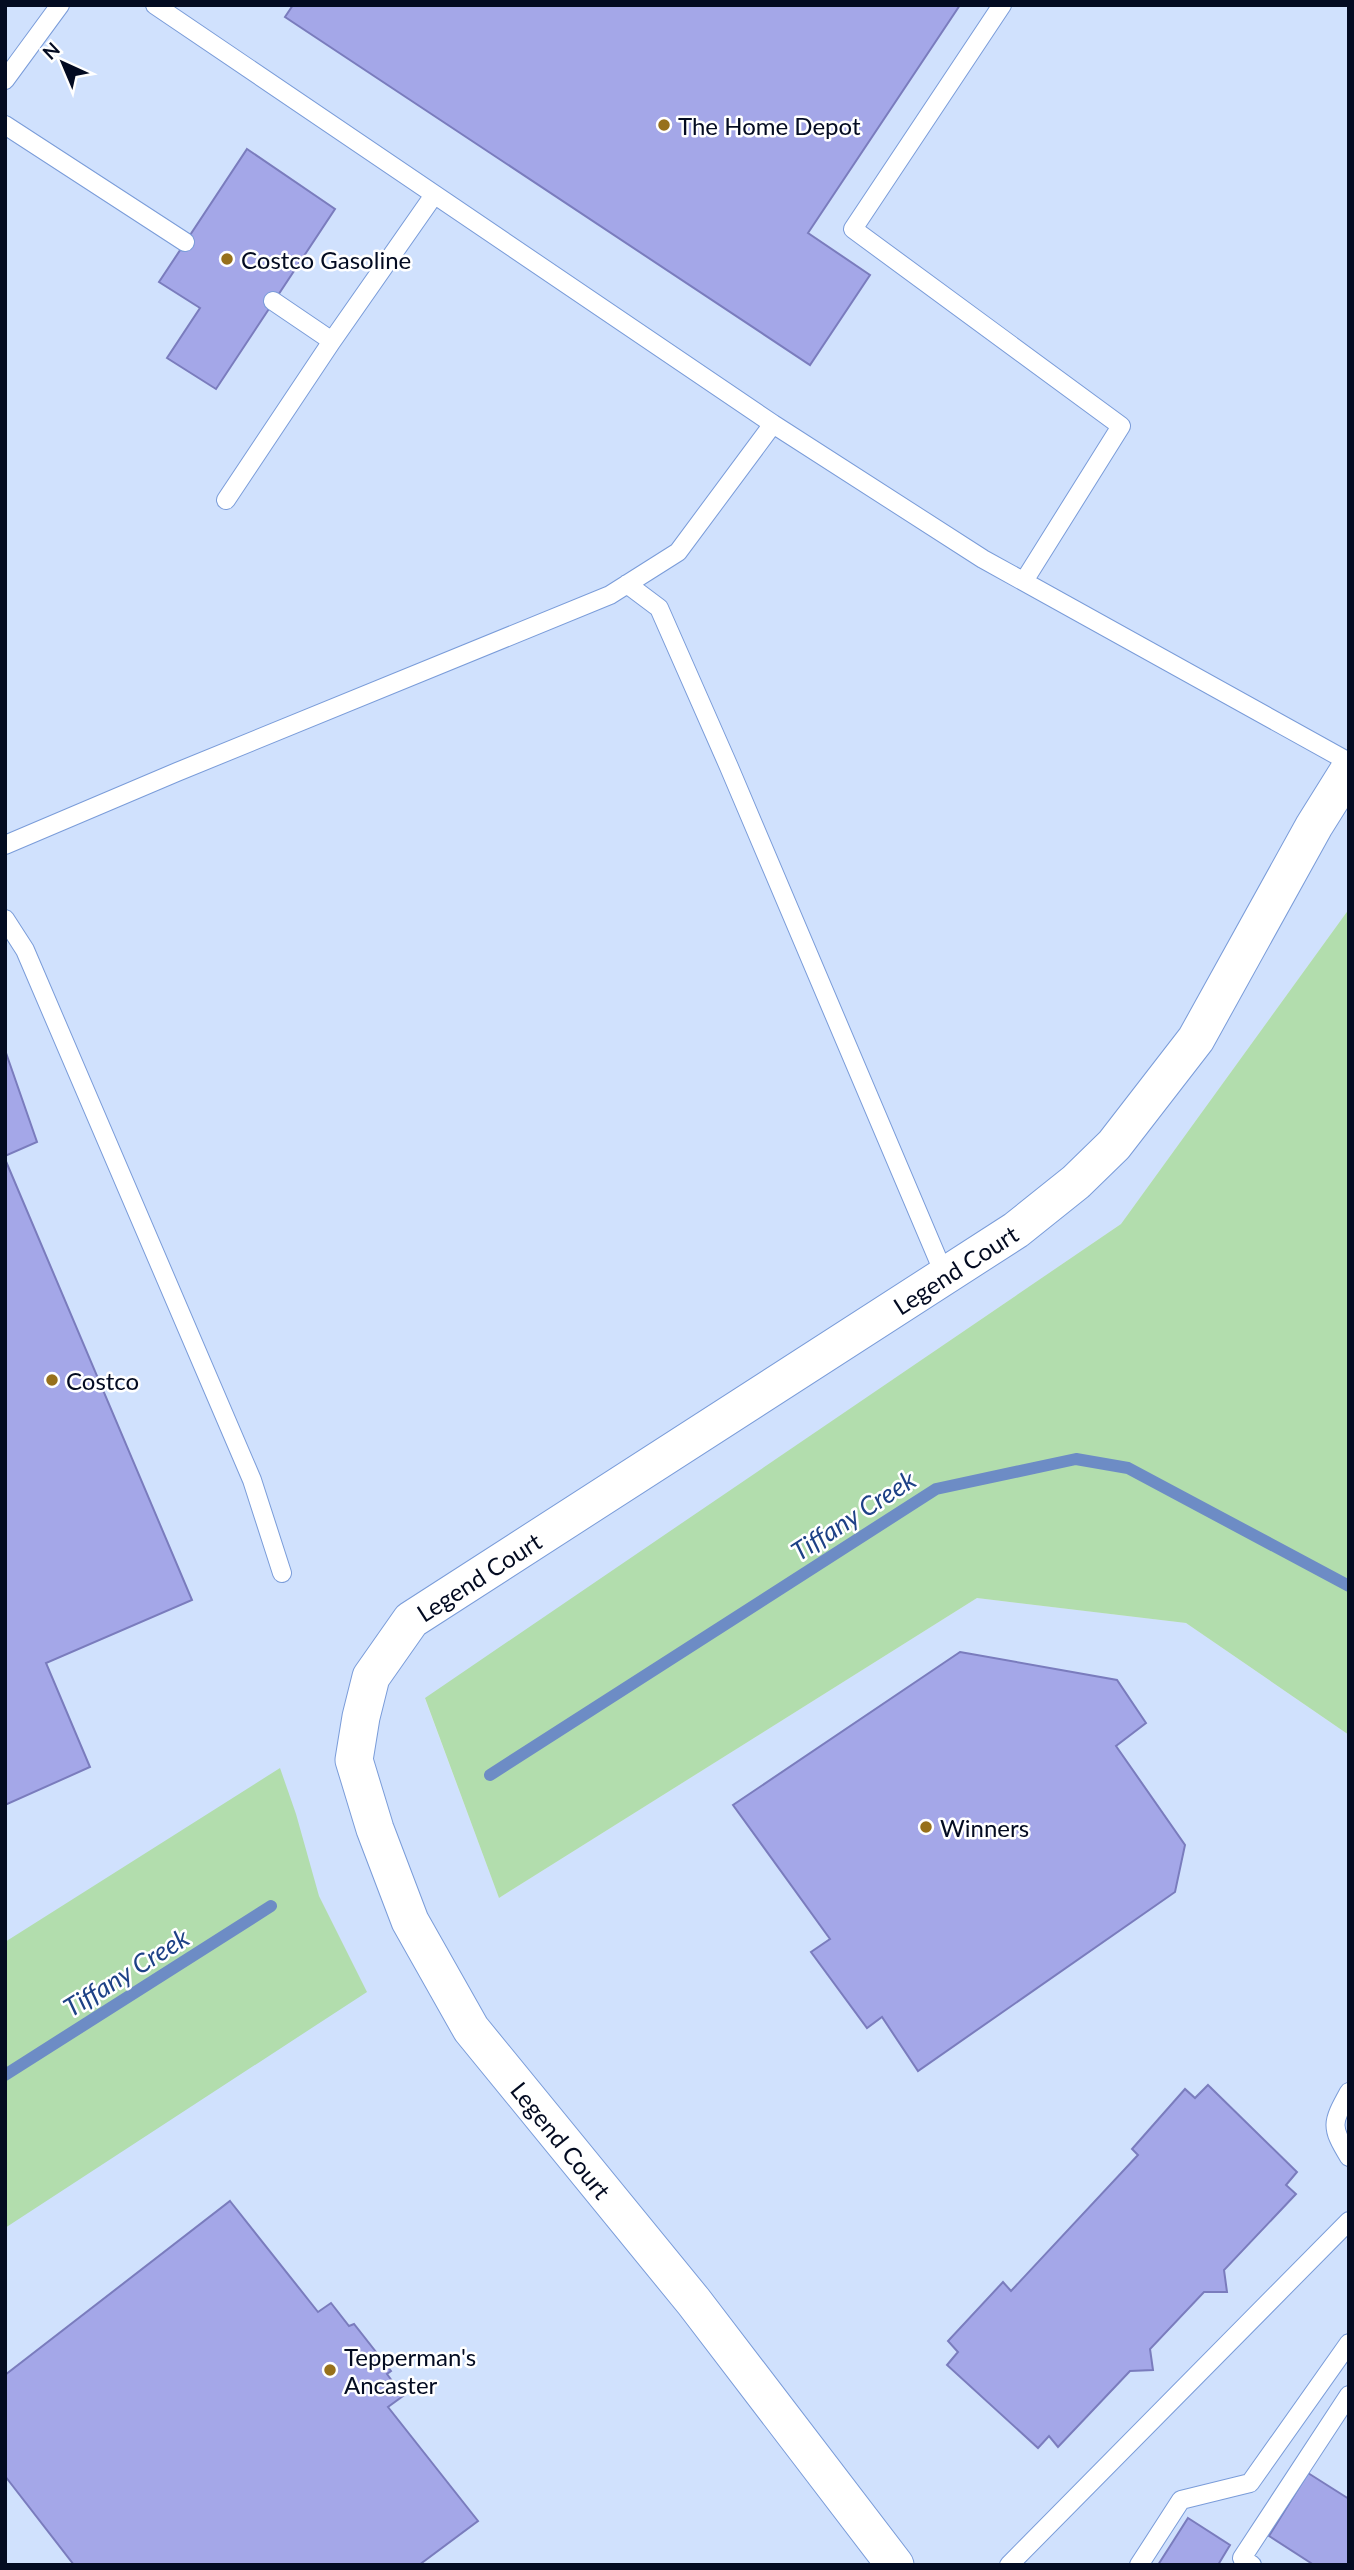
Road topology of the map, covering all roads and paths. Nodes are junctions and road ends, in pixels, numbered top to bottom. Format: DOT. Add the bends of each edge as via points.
graph roads {
  1 [pos="60,5"];
  2 [pos="155,5"];
  3 [pos="1002,5"];
  4 [pos="5,80"];
  5 [pos="5,125"];
  6 [pos="434,195"];
  7 [pos="185,242"];
  8 [pos="273,301"];
  9 [pos="332,341"];
  10 [pos="773,424"];
  11 [pos="226,500"];
  12 [pos="1024,580"];
  13 [pos="627,584"];
  14 [pos="1349,761"];
  15 [pos="1349,770"];
  16 [pos="5,845"];
  17 [pos="5,919"];
  18 [pos="945,1276"];
  19 [pos="282,1573"];
  20 [pos="1349,2092"];
  21 [pos="1349,2157"];
  22 [pos="1349,2221"];
  23 [pos="1349,2343"];
  24 [pos="1349,2395"];
  25 [pos="895,2565"];
  26 [pos="1009,2565"];
  27 [pos="1139,2565"];
  28 [pos="1252,2565"];
  1 -- 4 [label="lane"];
  2 -- 6 [label="lane"];
  3 -- 12 [label="lane" via="853,229 1121,426"];
  5 -- 7 [label="lane"];
  6 -- 9 [label="lane"];
  6 -- 10 [label="lane"];
  8 -- 9 [label="lane"];
  9 -- 11 [label="lane"];
  10 -- 12 [label="lane" via="983,559"];
  10 -- 13 [label="lane" via="678,552"];
  12 -- 14 [label="lane"];
  13 -- 16 [label="lane" via="534,627"];
  13 -- 18 [label="lane" via="659,608"];
  15 -- 18 [label="street, Legend Court" via="1196,1039 1114,1145 1016,1230"];
  17 -- 19 [label="lane" via="30,961 253,1480"];
  18 -- 25 [label="street, Legend Court" via="411,1620 371,1677 355,1760 410,1921 471,2029 694,2302"];
  20 -- 21 [label="lane" via="1334,2121 1335,2134"];
  22 -- 26 [label="lane"];
  23 -- 27 [label="lane" via="1250,2483 1181,2500"];
  24 -- 28 [label="lane" via="1242,2558"];
}
